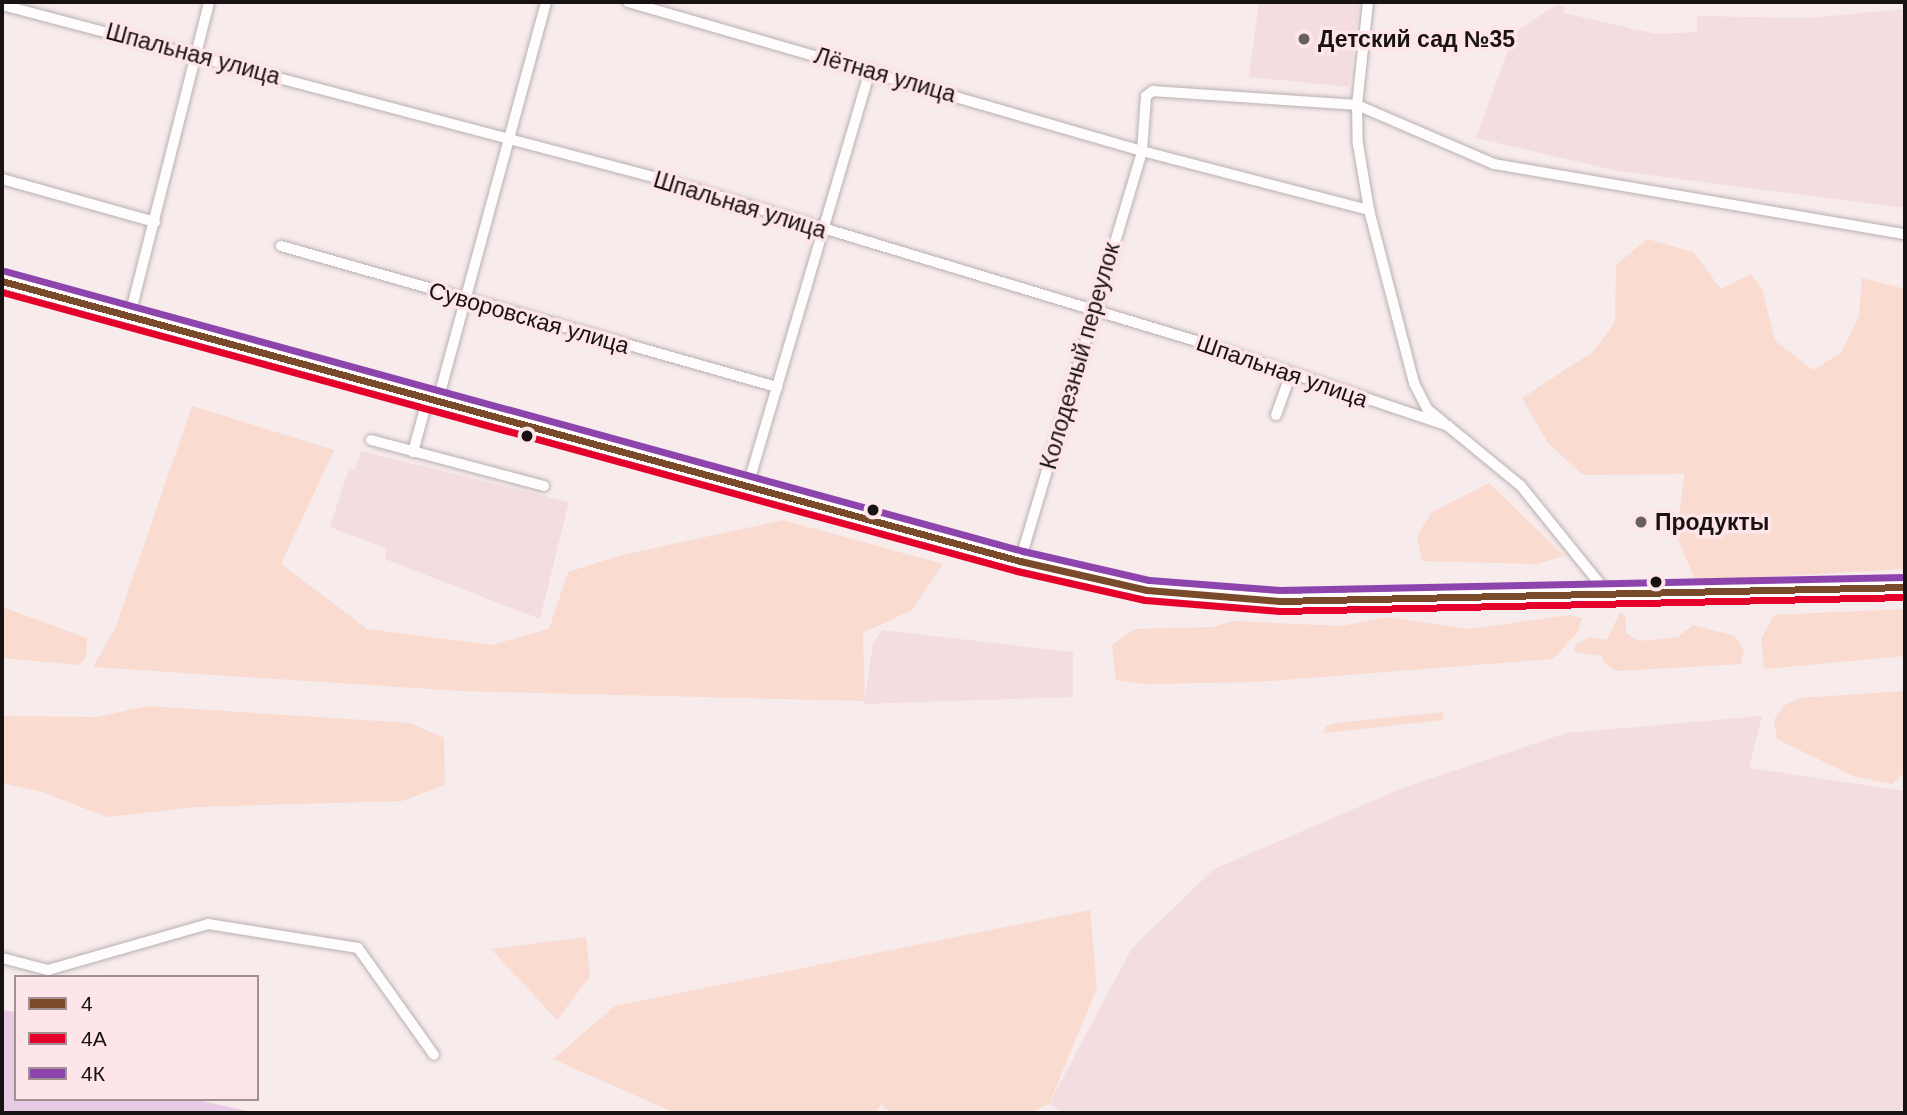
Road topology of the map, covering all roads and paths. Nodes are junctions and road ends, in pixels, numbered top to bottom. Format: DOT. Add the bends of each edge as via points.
graph roads {
  1 [pos="209,2"];
  2 [pos="546,2"];
  3 [pos="628,2"];
  4 [pos="1368,2"];
  5 [pos="2,5"];
  6 [pos="196,54"];
  7 [pos="870,70"];
  8 [pos="1357,106"];
  9 [pos="506,142"];
  10 [pos="1142,150"];
  11 [pos="2,179"];
  12 [pos="1369,210"];
  13 [pos="155,222"];
  14 [pos="822,231"];
  15 [pos="1905,234"];
  16 [pos="281,246"];
  17 [pos="2,281"];
  18 [pos="465,300"];
  19 [pos="1092,310"];
  20 [pos="130,315"];
  21 [pos="1290,376"];
  22 [pos="777,387"];
  23 [pos="433,399"];
  24 [pos="1276,415"];
  25 [pos="1448,426"];
  26 [pos="370,440"];
  27 [pos="413,452"];
  28 [pos="748,485"];
  29 [pos="544,486"];
  30 [pos="1020,561"];
  31 [pos="1905,587"];
  32 [pos="1608,594"];
  33 [pos="2,958"];
  34 [pos="434,1055"];
  1 -- 6 [label="street"];
  2 -- 9 [label="street"];
  3 -- 7 [label="street, Лётная улица"];
  4 -- 8 [label="street"];
  5 -- 6 [label="street, Шпальная улица"];
  6 -- 9 [label="street, Шпальная улица"];
  6 -- 13 [label="street"];
  7 -- 10 [label="street, Лётная улица"];
  7 -- 14 [label="street"];
  8 -- 10 [label="street, Колодезный переулок" via="1153,90 1146,96"];
  8 -- 12 [label="street"];
  8 -- 15 [label="street, Колодезный переулок" via="1494,164"];
  9 -- 14 [label="street, Шпальная улица" via="661,179"];
  9 -- 18 [label="street"];
  10 -- 12 [label="street, Лётная улица"];
  10 -- 19 [label="street, Колодезный переулок"];
  11 -- 13 [label="street"];
  12 -- 25 [label="street" via="1414,383 1427,409"];
  13 -- 20 [label="street"];
  14 -- 19 [label="street, Шпальная улица"];
  14 -- 22 [label="street"];
  16 -- 18 [label="street, Суворовская улица"];
  17 -- 20 [label="street"];
  18 -- 22 [label="street, Суворовская улица"];
  18 -- 23 [label="street"];
  19 -- 21 [label="street, Шпальная улица" via="1194,340"];
  19 -- 30 [label="street, Колодезный переулок"];
  20 -- 23 [label="street"];
  21 -- 24 [label="street"];
  21 -- 25 [label="street, Шпальная улица"];
  22 -- 28 [label="street"];
  23 -- 27 [label="street"];
  23 -- 28 [label="street"];
  25 -- 32 [label="street, Шпальная улица" via="1521,486"];
  26 -- 27 [label="street"];
  27 -- 29 [label="street"];
  28 -- 30 [label="street"];
  30 -- 32 [label="street" via="1147,590 1238,601"];
  31 -- 32 [label="street"];
  33 -- 34 [label="street" via="48,970 208,924 358,948"];
}
